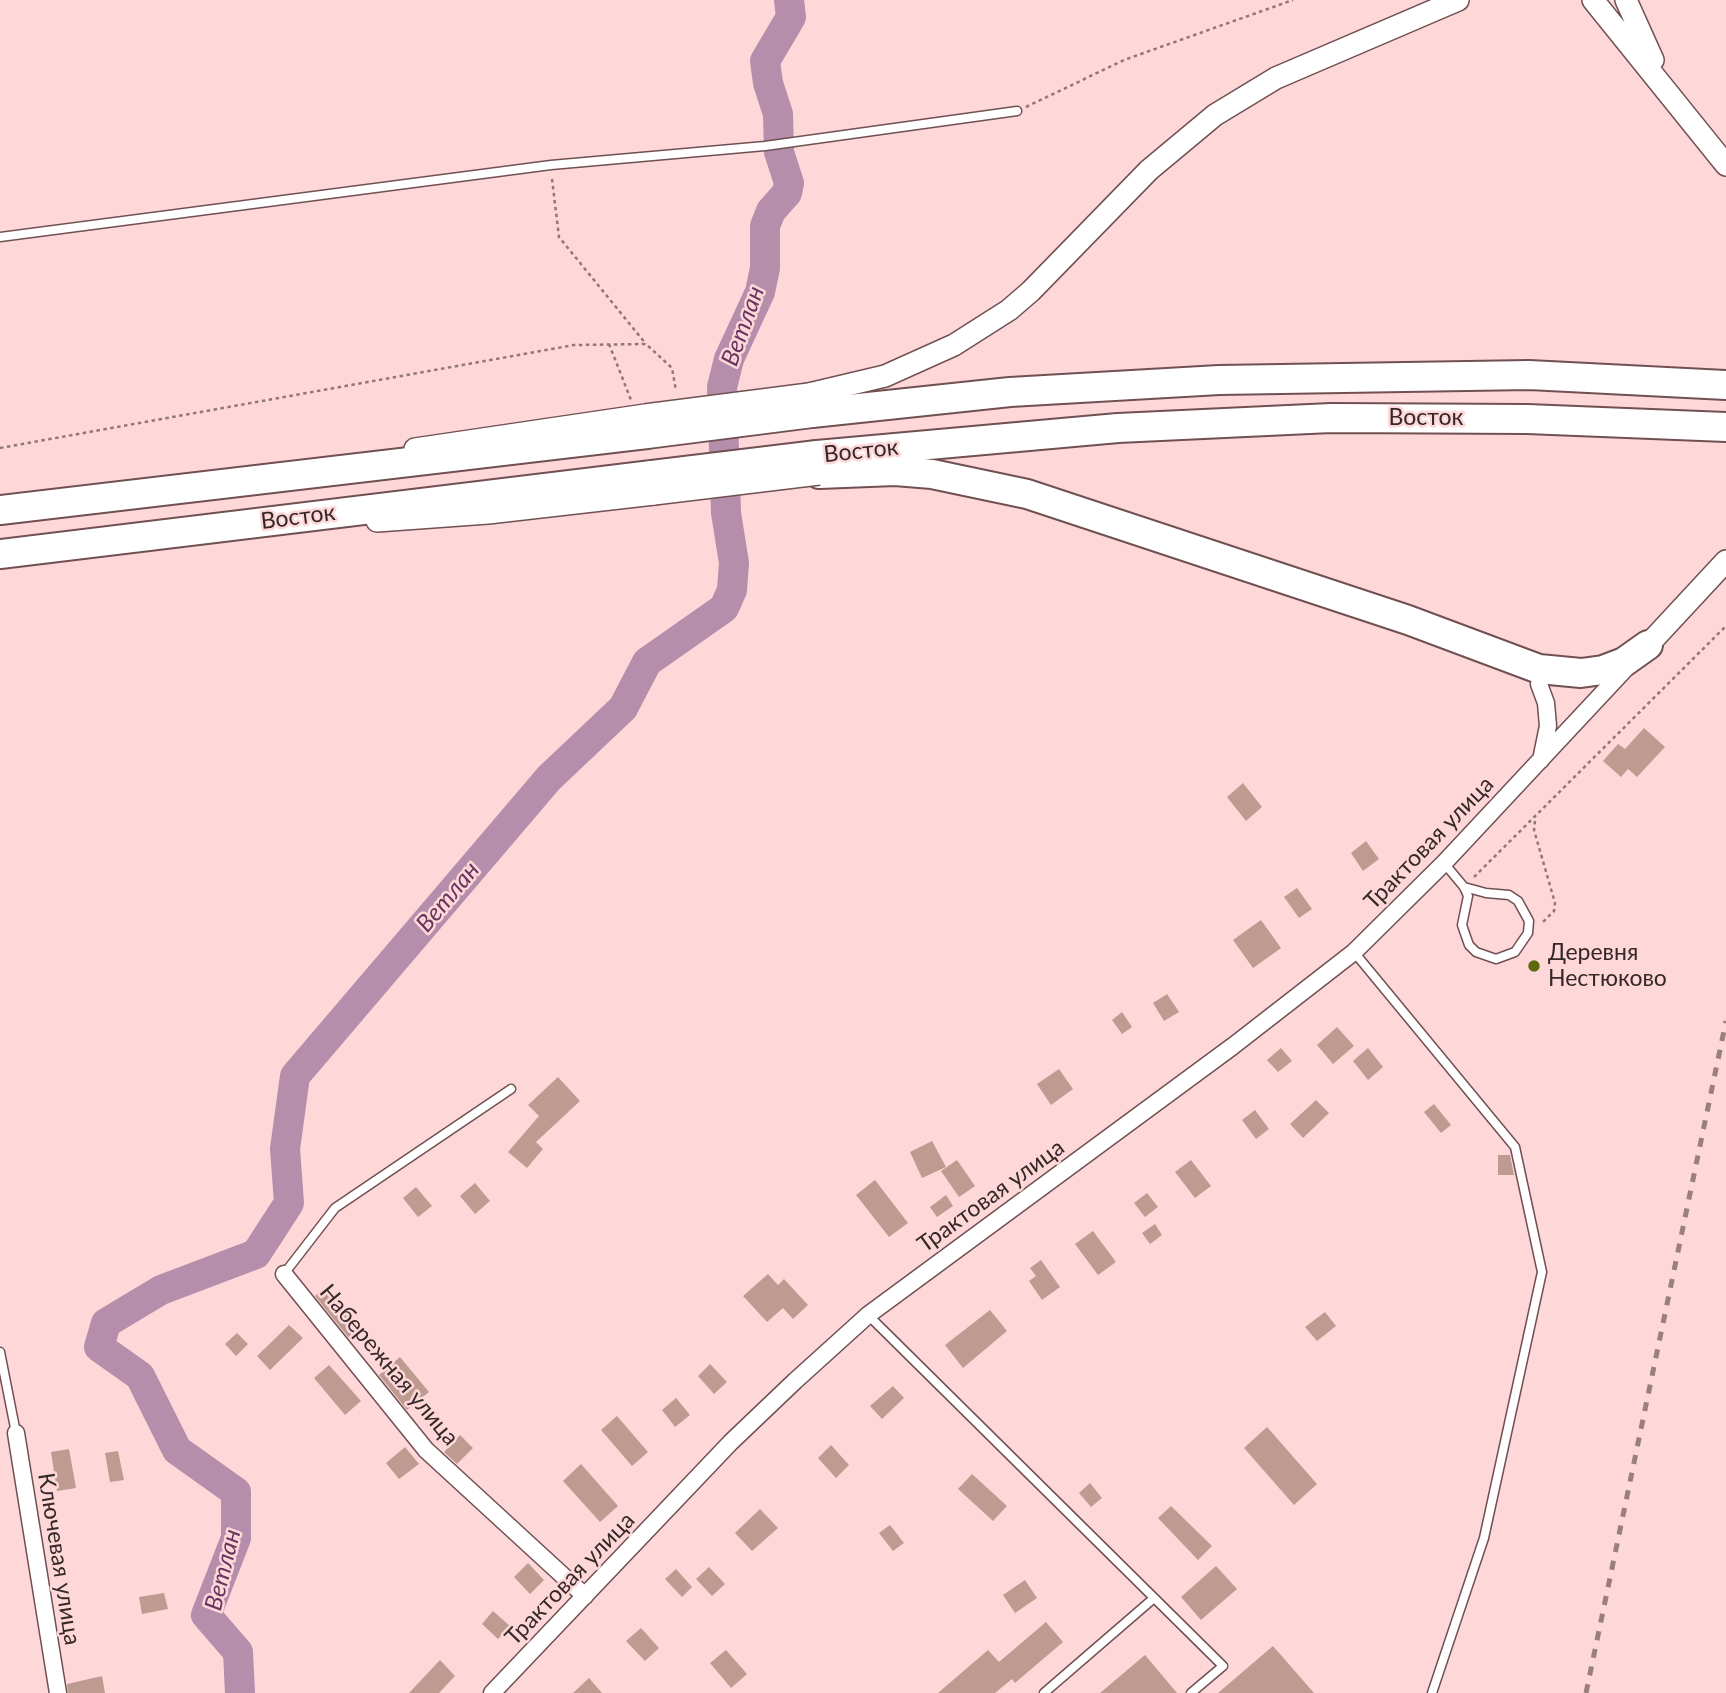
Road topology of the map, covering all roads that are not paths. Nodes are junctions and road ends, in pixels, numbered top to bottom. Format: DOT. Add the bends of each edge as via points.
graph roads {
  1 [pos="1458,0"];
  2 [pos="1593,0"];
  3 [pos="1626,0"];
  4 [pos="1667,90"];
  5 [pos="1017,111"];
  6 [pos="1726,165"];
  7 [pos="0,237"];
  8 [pos="1726,385"];
  9 [pos="811,403"];
  10 [pos="1725,427"];
  11 [pos="818,465"];
  12 [pos="0,510"];
  13 [pos="0,554"];
  14 [pos="1726,561"];
  15 [pos="1648,645"];
  16 [pos="1539,684"];
  17 [pos="1540,761"];
  18 [pos="1444,863"];
  19 [pos="1464,887"];
  20 [pos="1354,951"];
  21 [pos="512,1089"];
  22 [pos="284,1274"];
  23 [pos="868,1315"];
  24 [pos="0,1352"];
  25 [pos="16,1433"];
  26 [pos="585,1596"];
  27 [pos="1154,1598"];
  28 [pos="58,1693"];
  29 [pos="492,1693"];
  30 [pos="1044,1693"];
  31 [pos="1191,1693"];
  32 [pos="1432,1693"];
  1 -- 9 [label="main road" via="1276,78 1215,115 1149,170 1031,291 974,334 901,370"];
  2 -- 4 [label="main road"];
  3 -- 4 [label="main road"];
  4 -- 6 [label="main road"];
  5 -- 7 [label="lane" via="803,142 551,165"];
  8 -- 9 [label="highway, Восток" via="1530,375 1219,380"];
  9 -- 12 [label="highway, Восток, bridge" via="642,420 186,488"];
  10 -- 11 [label="highway, Восток" via="1331,418 1091,430"];
  11 -- 13 [label="highway, Восток, bridge"];
  11 -- 15 [label="highway" via="932,474 1027,494 1408,620 1539,669 1603,670"];
  14 -- 15 [label="main road"];
  15 -- 17 [label="street, Трактовая улица"];
  16 -- 17 [label="street" via="1548,726"];
  17 -- 18 [label="street, Трактовая улица"];
  18 -- 19 [label="lane"];
  18 -- 20 [label="street, Трактовая улица"];
  19 -- 19 [label="lane" via="1509,894 1525,910 1528,929 1523,944 1496,959 1476,953 1464,936 1468,896"];
  20 -- 23 [label="street, Трактовая улица" via="1233,1046"];
  20 -- 32 [label="lane" via="1515,1147 1542,1272 1483,1538"];
  21 -- 22 [label="lane" via="335,1208"];
  22 -- 26 [label="street, Набережная улица" via="426,1450"];
  23 -- 26 [label="street, Трактовая улица" via="731,1442"];
  23 -- 27 [label="lane"];
  24 -- 25 [label="lane"];
  25 -- 28 [label="street, Ключевая улица"];
  26 -- 29 [label="street, Трактовая улица"];
  27 -- 30 [label="lane"];
  27 -- 31 [label="lane" via="1223,1666"];
}
